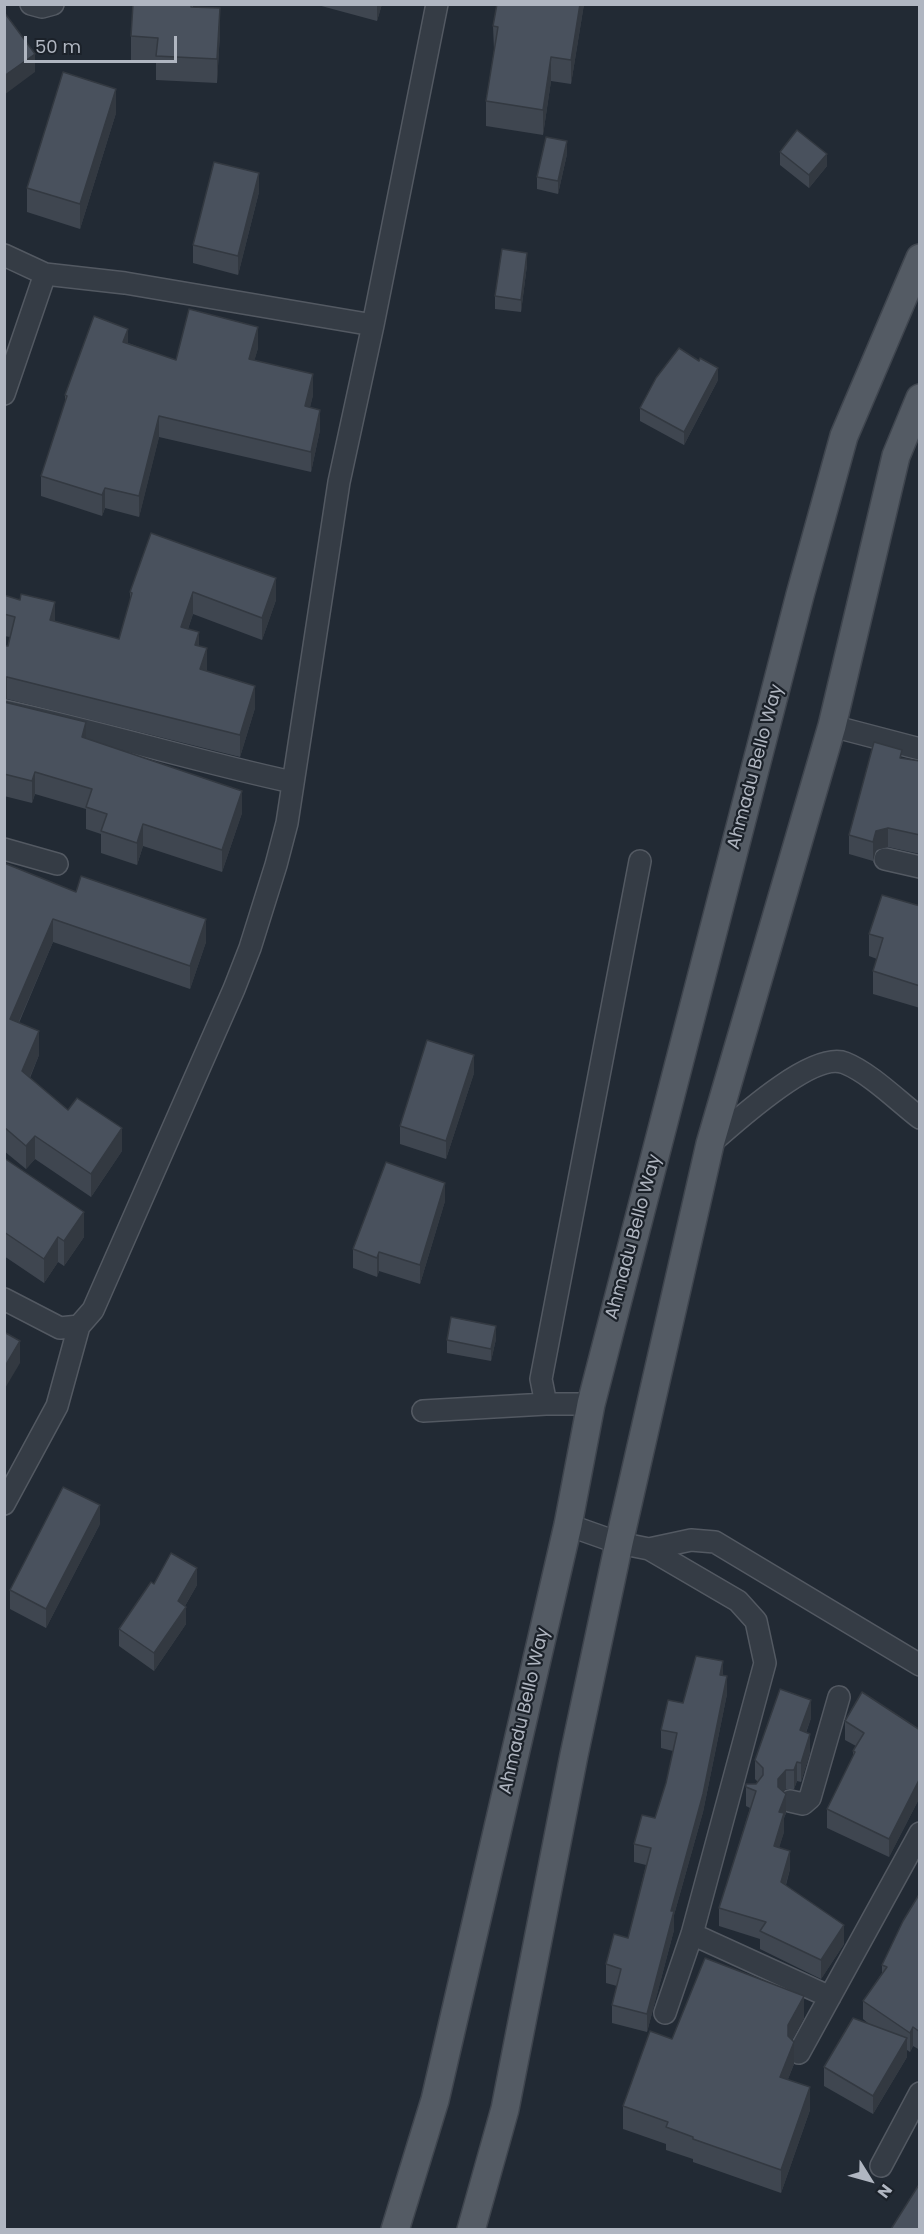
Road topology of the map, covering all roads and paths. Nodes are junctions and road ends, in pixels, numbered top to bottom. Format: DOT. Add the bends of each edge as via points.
graph roads {
  1 [pos="31,4"];
  2 [pos="53,4"];
  3 [pos="437,4"];
  4 [pos="4,255"];
  5 [pos="920,258"];
  6 [pos="45,274"];
  7 [pos="373,325"];
  8 [pos="4,394"];
  9 [pos="920,399"];
  10 [pos="4,711"];
  11 [pos="832,726"];
  12 [pos="920,749"];
  13 [pos="291,783"];
  14 [pos="4,849"];
  15 [pos="885,859"];
  16 [pos="640,861"];
  17 [pos="57,864"];
  18 [pos="920,867"];
  19 [pos="920,1118"];
  20 [pos="710,1144"];
  21 [pos="4,1299"];
  22 [pos="79,1326"];
  23 [pos="546,1404"];
  24 [pos="591,1404"];
  25 [pos="423,1411"];
  26 [pos="4,1503"];
  27 [pos="568,1525"];
  28 [pos="619,1543"];
  29 [pos="649,1549"];
  30 [pos="920,1665"];
  31 [pos="839,1697"];
  32 [pos="790,1801"];
  33 [pos="920,1833"];
  34 [pos="692,1934"];
  35 [pos="830,1997"];
  36 [pos="665,2013"];
  37 [pos="799,2053"];
  38 [pos="920,2093"];
  39 [pos="881,2166"];
  40 [pos="395,2229"];
  41 [pos="471,2229"];
  1 -- 2 [label="street"];
  3 -- 7 [label="street"];
  4 -- 6 [label="street"];
  5 -- 24 [label="main road, Ahmadu Bello Way" via="844,436"];
  6 -- 7 [label="street" via="124,283"];
  6 -- 8 [label="street"];
  7 -- 13 [label="street" via="339,482"];
  9 -- 11 [label="main road" via="896,456"];
  10 -- 13 [label="street" via="109,734"];
  11 -- 12 [label="street"];
  11 -- 20 [label="main road"];
  13 -- 22 [label="street" via="281,844 250,948 93,1310"];
  14 -- 17 [label="street"];
  15 -- 18 [label="street"];
  16 -- 23 [label="street" via="541,1380"];
  19 -- 20 [label="street" via="843,1062 818,1065 770,1093"];
  20 -- 28 [label="main road"];
  21 -- 22 [label="street" via="60,1328"];
  22 -- 26 [label="street" via="57,1406"];
  23 -- 24 [label="street"];
  23 -- 25 [label="street"];
  24 -- 27 [label="main road, Ahmadu Bello Way"];
  27 -- 28 [label="street"];
  27 -- 40 [label="main road, Ahmadu Bello Way" via="435,2100"];
  28 -- 29 [label="street"];
  28 -- 41 [label="main road" via="505,2109"];
  29 -- 30 [label="street" via="691,1540 715,1542"];
  29 -- 34 [label="street" via="738,1601 756,1622 765,1663 740,1789"];
  31 -- 32 [label="street" via="810,1798 803,1804"];
  33 -- 35 [label="street"];
  34 -- 35 [label="street"];
  34 -- 36 [label="street"];
  35 -- 37 [label="street"];
  38 -- 39 [label="street"];
}
